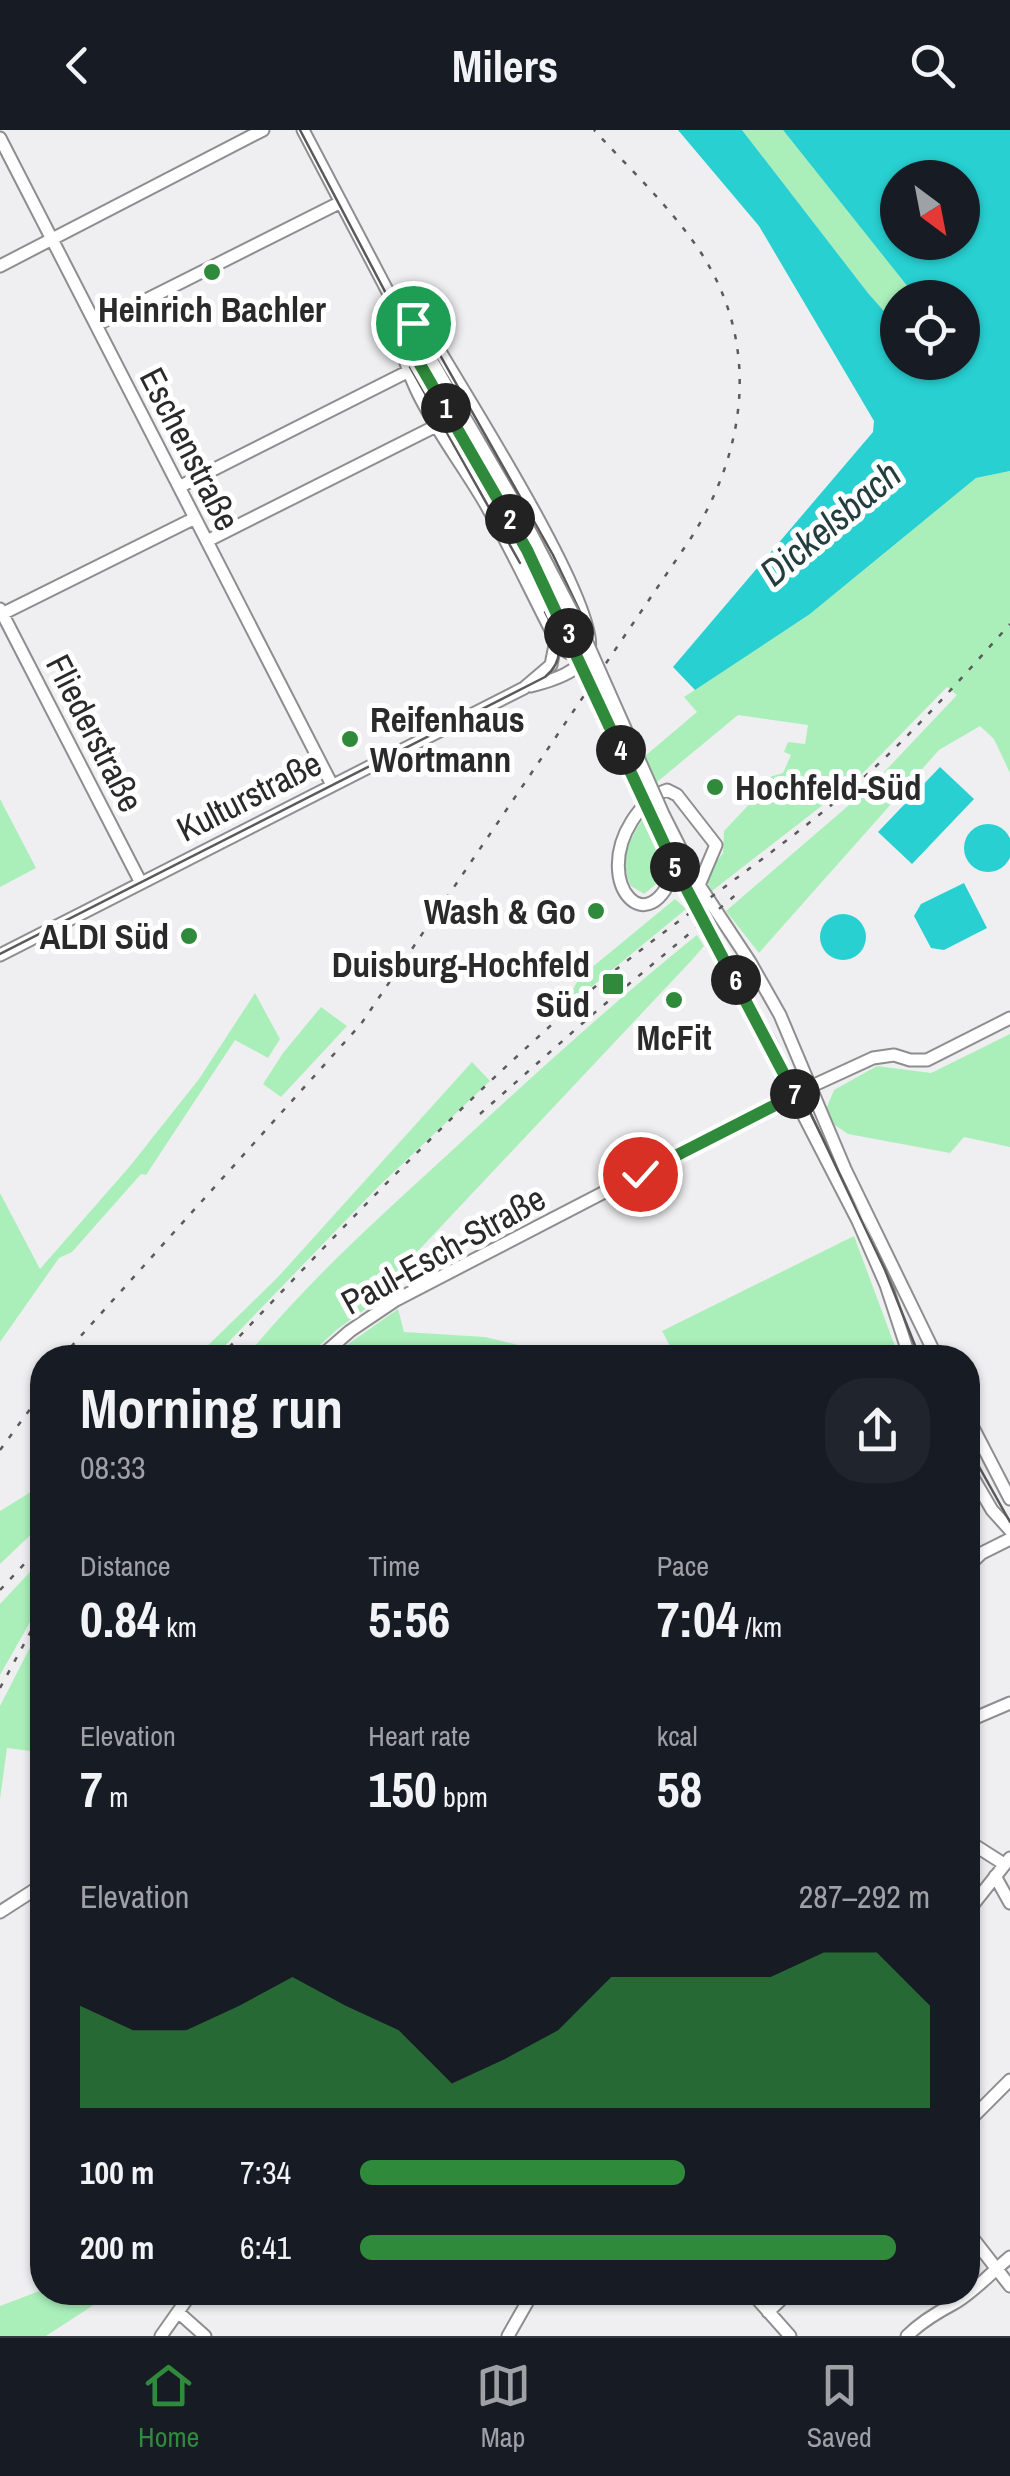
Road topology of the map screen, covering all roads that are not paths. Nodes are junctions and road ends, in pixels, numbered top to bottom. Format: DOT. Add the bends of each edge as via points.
graph roads {
  1 [pos="262,130"];
  2 [pos="303,130"];
  3 [pos="0,138"];
  4 [pos="341,202"];
  5 [pos="52,239"];
  6 [pos="0,266"];
  7 [pos="398,311"];
  8 [pos="96,325"];
  9 [pos="407,372"];
  10 [pos="438,424"];
  11 [pos="179,487"];
  12 [pos="196,518"];
  13 [pos="207,541"];
  14 [pos="1,612"];
  15 [pos="556,640"];
  16 [pos="590,646"];
  17 [pos="524,688"];
  18 [pos="332,785"];
  19 [pos="708,861"];
  20 [pos="681,864"];
  21 [pos="141,883"];
  22 [pos="700,885"];
  23 [pos="665,892"];
  24 [pos="690,896"];
  25 [pos="0,955"];
  26 [pos="1010,1018"];
  27 [pos="812,1089"];
  28 [pos="795,1095"];
  29 [pos="334,1345"];
  30 [pos="905,1345"];
  31 [pos="931,1345"];
  32 [pos="980,1441"];
  33 [pos="980,1490"];
  34 [pos="1010,1499"];
  35 [pos="1010,1530"];
  36 [pos="1010,1539"];
  37 [pos="982,1553"];
  38 [pos="1010,1703"];
  39 [pos="980,1716"];
  40 [pos="980,1847"];
  41 [pos="1007,1861"];
  42 [pos="995,1876"];
  43 [pos="30,1893"];
  44 [pos="980,1896"];
  45 [pos="1010,1903"];
  46 [pos="0,1912"];
  47 [pos="1008,2088"];
  48 [pos="980,2112"];
  49 [pos="980,2250"];
  50 [pos="1010,2257"];
  51 [pos="997,2268"];
  52 [pos="980,2284"];
  53 [pos="1010,2286"];
  54 [pos="183,2305"];
  55 [pos="525,2305"];
  56 [pos="762,2305"];
  57 [pos="775,2305"];
  58 [pos="947,2305"];
  59 [pos="178,2312"];
  60 [pos="768,2312"];
  61 [pos="162,2336"];
  62 [pos="205,2336"];
  63 [pos="508,2336"];
  64 [pos="790,2336"];
  65 [pos="907,2336"];
  1 -- 5 [label="street"];
  2 -- 4 [label="street"];
  3 -- 5 [label="street, Eschenstraße"];
  4 -- 7 [label="street"];
  4 -- 8 [label="street"];
  5 -- 6 [label="street"];
  5 -- 8 [label="street, Eschenstraße"];
  7 -- 9 [label="street" via="397,339"];
  7 -- 16 [label="street" via="434,343 467,396 561,566 583,611"];
  7 -- 20 [label="street, bridge" via="581,629"];
  8 -- 11 [label="street, Eschenstraße"];
  9 -- 10 [label="street"];
  9 -- 11 [label="street"];
  10 -- 13 [label="street"];
  10 -- 15 [label="street"];
  11 -- 12 [label="street, Eschenstraße"];
  12 -- 13 [label="street, Eschenstraße"];
  12 -- 14 [label="street"];
  13 -- 18 [label="street, Eschenstraße"];
  14 -- 21 [label="street, Fliederstraße"];
  15 -- 16 [label="street" via="572,654"];
  15 -- 17 [label="street" via="551,666"];
  16 -- 17 [label="street, Kulturstraße" via="572,670"];
  17 -- 18 [label="street, Kulturstraße"];
  18 -- 21 [label="street, Kulturstraße"];
  19 -- 20 [label="street"];
  19 -- 22 [label="street"];
  19 -- 23 [label="street" via="716,850 713,839 677,795 660,792 625,832 616,864 634,902 648,904"];
  20 -- 22 [label="street"];
  20 -- 23 [label="street"];
  20 -- 24 [label="street"];
  21 -- 25 [label="street, Kulturstraße"];
  22 -- 27 [label="street" via="767,990"];
  23 -- 24 [label="street"];
  24 -- 28 [label="street"];
  26 -- 27 [label="street, Paul-Esch-Straße" via="927,1060 884,1055"];
  27 -- 28 [label="street, Paul-Esch-Straße"];
  27 -- 31 [label="street"];
  28 -- 29 [label="street, Paul-Esch-Straße" via="396,1300"];
  28 -- 30 [label="street" via="873,1252"];
  32 -- 34 [label="street"];
  33 -- 35 [label="street"];
  36 -- 37 [label="street"];
  38 -- 39 [label="street"];
  40 -- 41 [label="street"];
  41 -- 42 [label="street"];
  42 -- 44 [label="street"];
  42 -- 45 [label="street"];
  43 -- 46 [label="street"];
  47 -- 48 [label="street"];
  49 -- 51 [label="street"];
  50 -- 51 [label="street"];
  51 -- 52 [label="street"];
  51 -- 53 [label="street"];
  54 -- 59 [label="street"];
  55 -- 63 [label="street"];
  56 -- 60 [label="street"];
  57 -- 60 [label="street"];
  58 -- 65 [label="street"];
  59 -- 61 [label="street"];
  59 -- 62 [label="street"];
  60 -- 64 [label="street"];
}
